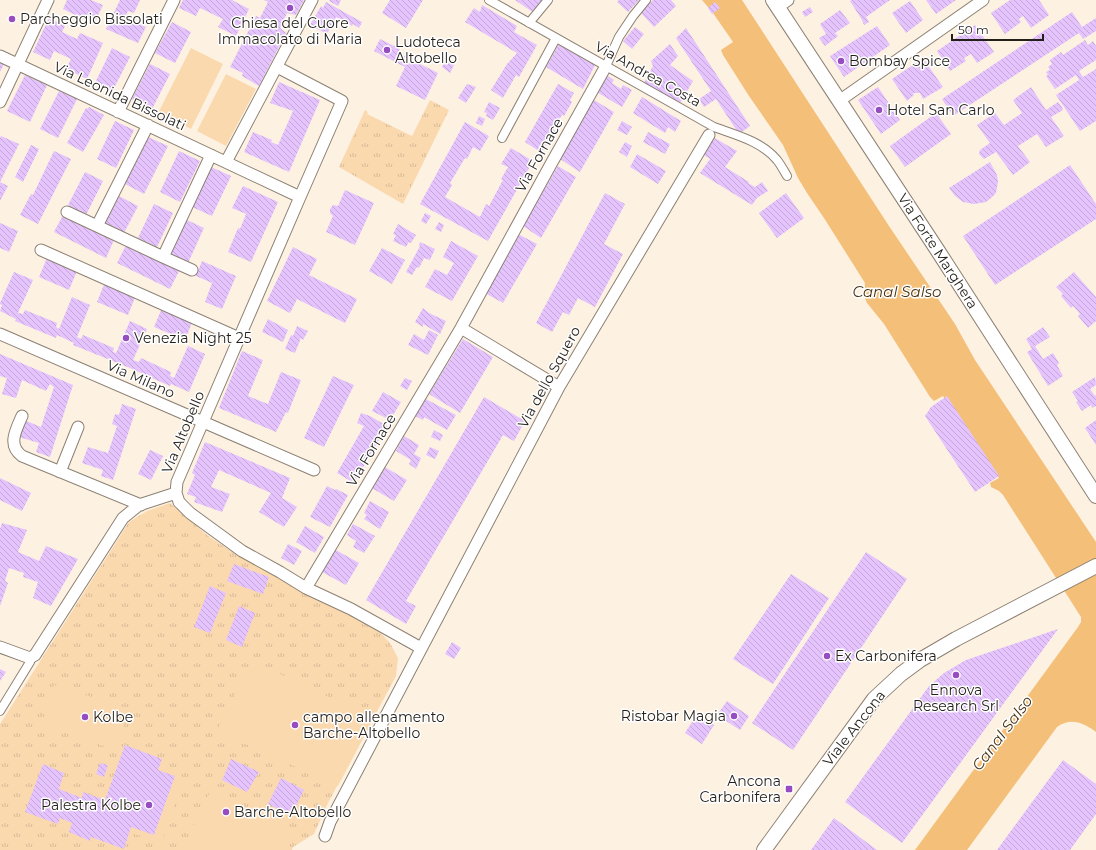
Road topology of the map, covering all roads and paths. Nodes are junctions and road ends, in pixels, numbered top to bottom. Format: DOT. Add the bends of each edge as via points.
graph roads {
  1 [pos="48,0"];
  2 [pos="174,0"];
  3 [pos="312,0"];
  4 [pos="489,0"];
  5 [pos="548,0"];
  6 [pos="646,0"];
  7 [pos="983,0"];
  8 [pos="780,2"];
  9 [pos="529,23"];
  10 [pos="556,38"];
  11 [pos="0,56"];
  12 [pos="18,65"];
  13 [pos="606,66"];
  14 [pos="277,67"];
  15 [pos="839,101"];
  16 [pos="0,102"];
  17 [pos="118,112"];
  18 [pos="148,125"];
  19 [pos="712,131"];
  20 [pos="502,138"];
  21 [pos="211,155"];
  22 [pos="226,162"];
  23 [pos="787,176"];
  24 [pos="300,197"];
  25 [pos="67,212"];
  26 [pos="98,226"];
  27 [pos="41,250"];
  28 [pos="163,257"];
  29 [pos="192,270"];
  30 [pos="461,328"];
  31 [pos="0,334"];
  32 [pos="239,338"];
  33 [pos="559,386"];
  34 [pos="22,416"];
  35 [pos="203,423"];
  36 [pos="78,428"];
  37 [pos="314,470"];
  38 [pos="60,472"];
  39 [pos="176,493"];
  40 [pos="1096,496"];
  41 [pos="141,505"];
  42 [pos="1096,566"];
  43 [pos="306,588"];
  44 [pos="0,647"];
  45 [pos="421,648"];
  46 [pos="30,658"];
  47 [pos="0,711"];
  48 [pos="325,836"];
  49 [pos="764,850"];
  1 -- 12 [label="street"];
  2 -- 17 [label="street"];
  3 -- 14 [label="street"];
  4 -- 9 [label="street, Via Andrea Costa"];
  5 -- 9 [label="street"];
  6 -- 13 [label="street, Via Fornace" via="619,37"];
  7 -- 15 [label="street"];
  8 -- 15 [label="street, Via Forte Marghera"];
  9 -- 10 [label="street, Via Andrea Costa"];
  10 -- 13 [label="street, Via Andrea Costa"];
  10 -- 20 [label="street"];
  11 -- 12 [label="street, Via Leonida Bissolati"];
  12 -- 16 [label="street"];
  12 -- 17 [label="street, Via Leonida Bissolati"];
  13 -- 19 [label="street, Via Andrea Costa"];
  13 -- 30 [label="street, Via Fornace"];
  14 -- 22 [label="street"];
  14 -- 24 [label="street, Via Altobello" via="342,101"];
  15 -- 40 [label="street, Via Forte Marghera"];
  17 -- 18 [label="street, Via Leonida Bissolati"];
  18 -- 21 [label="street, Via Leonida Bissolati"];
  18 -- 26 [label="street"];
  19 -- 23 [label="street, Via Andrea Costa" via="750,141 764,148 777,160"];
  19 -- 33 [label="street, Via dello Squero"];
  21 -- 22 [label="street, Via Leonida Bissolati"];
  21 -- 28 [label="street"];
  22 -- 24 [label="street, Via Leonida Bissolati"];
  24 -- 32 [label="street, Via Altobello"];
  25 -- 26 [label="street"];
  26 -- 28 [label="street"];
  27 -- 32 [label="street"];
  28 -- 29 [label="street"];
  30 -- 33 [label="street"];
  30 -- 43 [label="street, Via Fornace"];
  31 -- 35 [label="street, Via Milano"];
  32 -- 35 [label="street, Via Altobello"];
  33 -- 45 [label="street, Via dello Squero"];
  34 -- 38 [label="street" via="13,445 16,452"];
  35 -- 37 [label="street, Via Milano"];
  35 -- 39 [label="street, Via Altobello" via="178,482"];
  36 -- 38 [label="street"];
  38 -- 41 [label="street"];
  39 -- 41 [label="street"];
  39 -- 43 [label="street, Via Altobello" via="179,502 216,534"];
  41 -- 46 [label="street" via="123,518 35,655"];
  42 -- 49 [label="street, Viale Ancona" via="937,649 901,674 874,699 856,721"];
  43 -- 45 [label="street, Via Altobello"];
  44 -- 46 [label="street"];
  45 -- 48 [label="street"];
  46 -- 47 [label="street"];
}
